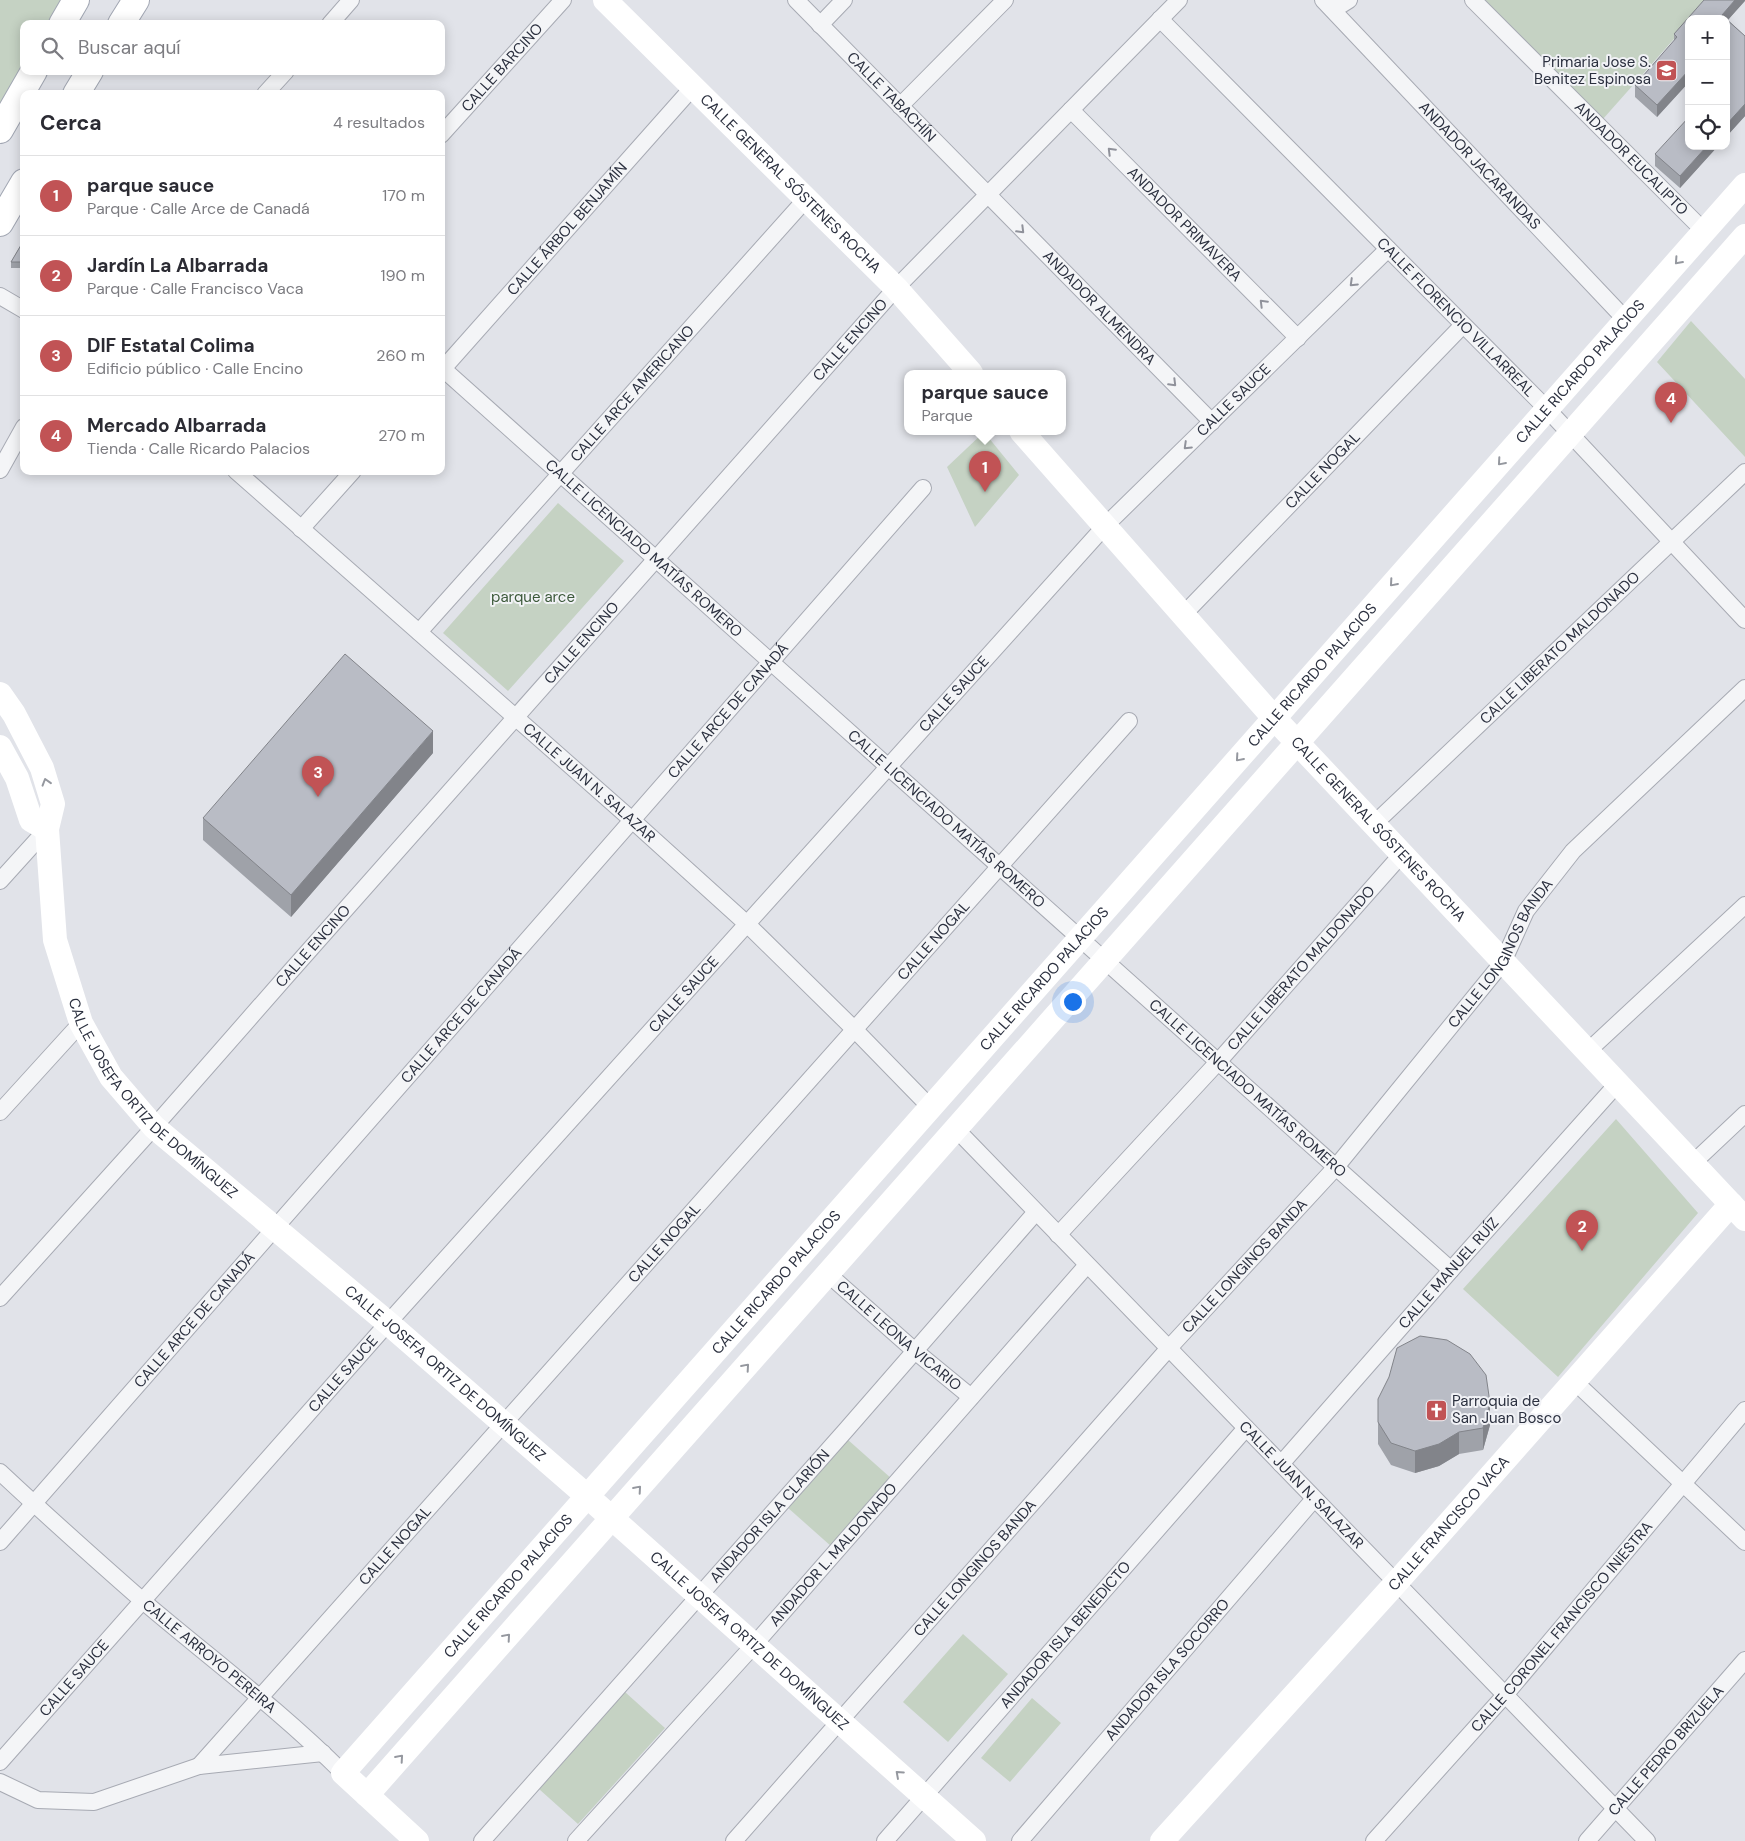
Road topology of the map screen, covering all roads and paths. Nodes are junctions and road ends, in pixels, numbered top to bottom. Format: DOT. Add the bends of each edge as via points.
graph roads {
  1 [pos="76,0"];
  2 [pos="136,0"];
  3 [pos="351,0"];
  4 [pos="563,0"];
  5 [pos="605,0"];
  6 [pos="796,0"];
  7 [pos="844,0"];
  8 [pos="1005,0"];
  9 [pos="1179,0"];
  10 [pos="1350,0"];
  11 [pos="1472,0"];
  12 [pos="1328,5"];
  13 [pos="1160,19"];
  14 [pos="64,20"];
  15 [pos="124,20"];
  16 [pos="334,20"];
  17 [pos="820,25"];
  18 [pos="32,75"];
  19 [pos="88,75"];
  20 [pos="283,75"];
  21 [pos="693,87"];
  22 [pos="23,90"];
  23 [pos="78,90"];
  24 [pos="269,90"];
  25 [pos="20,95"];
  26 [pos="900,106"];
  27 [pos="1071,110"];
  28 [pos="0,130"];
  29 [pos="445,130"];
  30 [pos="1745,185"];
  31 [pos="20,189"];
  32 [pos="987,196"];
  33 [pos="806,199"];
  34 [pos="0,224"];
  35 [pos="1704,231"];
  36 [pos="1745,236"];
  37 [pos="1388,249"];
  38 [pos="896,288"];
  39 [pos="0,296"];
  40 [pos="20,308"];
  41 [pos="1626,320"];
  42 [pos="1464,325"];
  43 [pos="1298,338"];
  44 [pos="445,366"];
  45 [pos="968,370"];
  46 [pos="445,372"];
  47 [pos="1547,409"];
  48 [pos="1212,422"];
  49 [pos="20,434"];
  50 [pos="1570,434"];
  51 [pos="1025,435"];
  52 [pos="0,470"];
  53 [pos="1745,472"];
  54 [pos="561,473"];
  55 [pos="241,475"];
  56 [pos="349,475"];
  57 [pos="923,488"];
  58 [pos="1105,526"];
  59 [pos="302,529"];
  60 [pos="1671,542"];
  61 [pos="656,559"];
  62 [pos="1184,615"];
  63 [pos="1745,620"];
  64 [pos="419,632"];
  65 [pos="771,662"];
  66 [pos="1745,688"];
  67 [pos="0,694"];
  68 [pos="515,717"];
  69 [pos="1274,718"];
  70 [pos="1129,721"];
  71 [pos="1297,743"];
  72 [pos="0,747"];
  73 [pos="889,768"];
  74 [pos="632,820"];
  75 [pos="1374,824"];
  76 [pos="47,830"];
  77 [pos="1402,854"];
  78 [pos="1000,867"];
  79 [pos="0,881"];
  80 [pos="1745,905"];
  81 [pos="747,924"];
  82 [pos="1080,938"];
  83 [pos="1105,960"];
  84 [pos="1503,962"];
  85 [pos="81,1023"];
  86 [pos="855,1030"];
  87 [pos="1588,1051"];
  88 [pos="1218,1062"];
  89 [pos="1618,1083"];
  90 [pos="930,1108"];
  91 [pos="0,1112"];
  92 [pos="1745,1114"];
  93 [pos="154,1127"];
  94 [pos="956,1130"];
  95 [pos="1693,1163"];
  96 [pos="1336,1167"];
  97 [pos="1036,1212"];
  98 [pos="1738,1212"];
  99 [pos="276,1227"];
  100 [pos="1058,1235"];
  101 [pos="1087,1265"];
  102 [pos="1452,1270"];
  103 [pos="828,1274"];
  104 [pos="0,1298"];
  105 [pos="388,1323"];
  106 [pos="1168,1348"];
  107 [pos="914,1351"];
  108 [pos="1574,1381"];
  109 [pos="971,1397"];
  110 [pos="1745,1410"];
  111 [pos="504,1425"];
  112 [pos="1246,1428"];
  113 [pos="1281,1464"];
  114 [pos="0,1472"];
  115 [pos="1682,1483"];
  116 [pos="587,1496"];
  117 [pos="1314,1498"];
  118 [pos="34,1503"];
  119 [pos="612,1518"];
  120 [pos="0,1542"];
  121 [pos="1745,1542"];
  122 [pos="1396,1583"];
  123 [pos="699,1596"];
  124 [pos="143,1601"];
  125 [pos="754,1645"];
  126 [pos="1745,1660"];
  127 [pos="1505,1694"];
  128 [pos="260,1698"];
  129 [pos="840,1721"];
  130 [pos="323,1753"];
  131 [pos="0,1762"];
  132 [pos="199,1766"];
  133 [pos="343,1773"];
  134 [pos="0,1782"];
  135 [pos="367,1795"];
  136 [pos="924,1796"];
  137 [pos="1615,1808"];
  138 [pos="417,1841"];
  139 [pos="482,1841"];
  140 [pos="576,1841"];
  141 [pos="734,1841"];
  142 [pos="885,1841"];
  143 [pos="974,1841"];
  144 [pos="1020,1841"];
  145 [pos="1162,1841"];
  146 [pos="1374,1841"];
  147 [pos="1587,1841"];
  148 [pos="1647,1841"];
  1 -- 14 [label="main road"];
  2 -- 15 [label="main road"];
  3 -- 16 [label="street"];
  4 -- 29 [label="street, CALLE BARCINO"];
  5 -- 21 [label="street, CALLE GENERAL SÓSTENES ROCHA"];
  6 -- 17 [label="street, CALLE TABACHÍN"];
  7 -- 17 [label="street"];
  8 -- 26 [label="street"];
  9 -- 13 [label="street, CALLE ENCINO"];
  10 -- 12 [label="street"];
  11 -- 35 [label="street, ANDADOR EUCALIPTO"];
  12 -- 41 [label="street, ANDADOR JACARANDAS"];
  13 -- 27 [label="street, CALLE ENCINO"];
  13 -- 37 [label="street, CALLE FLORENCIO VILLARREAL"];
  17 -- 26 [label="street, CALLE TABACHÍN"];
  18 -- 22 [label="main road"];
  19 -- 23 [label="main road"];
  20 -- 24 [label="street"];
  21 -- 33 [label="street, CALLE GENERAL SÓSTENES ROCHA"];
  21 -- 44 [label="street, CALLE ÁRBOL BENJAMÍN"];
  25 -- 28 [label="main road"];
  26 -- 32 [label="street, CALLE TABACHÍN"];
  27 -- 32 [label="street, CALLE ENCINO"];
  43 -- 27 [label="street, ANDADOR PRIMAVERA, one-way"];
  30 -- 35 [label="street, CALLE RICARDO PALACIOS"];
  31 -- 34 [label="main road"];
  32 -- 38 [label="street, CALLE ENCINO"];
  32 -- 48 [label="street, ANDADOR ALMENDRA, one-way"];
  33 -- 38 [label="street, CALLE GENERAL SÓSTENES ROCHA"];
  33 -- 54 [label="street, CALLE ARCE AMERICANO"];
  35 -- 41 [label="street, CALLE RICARDO PALACIOS, one-way"];
  36 -- 50 [label="street"];
  37 -- 42 [label="street, CALLE FLORENCIO VILLARREAL"];
  37 -- 43 [label="street, CALLE SAUCE, one-way"];
  38 -- 45 [label="street, CALLE GENERAL SÓSTENES ROCHA"];
  38 -- 61 [label="street, CALLE ENCINO"];
  39 -- 40 [label="street"];
  41 -- 47 [label="street, CALLE RICARDO PALACIOS"];
  42 -- 47 [label="street, CALLE FLORENCIO VILLARREAL"];
  42 -- 62 [label="street, CALLE NOGAL"];
  43 -- 48 [label="street, CALLE SAUCE"];
  46 -- 54 [label="street, CALLE LICENCIADO MATÍAS ROMERO"];
  47 -- 50 [label="street, CALLE FLORENCIO VILLARREAL"];
  47 -- 69 [label="street, CALLE RICARDO PALACIOS, one-way"];
  48 -- 58 [label="street, CALLE SAUCE, one-way"];
  49 -- 52 [label="street"];
  50 -- 60 [label="street, CALLE FLORENCIO VILLARREAL"];
  50 -- 71 [label="street"];
  51 -- 58 [label="street, CALLE GENERAL SÓSTENES ROCHA"];
  53 -- 60 [label="street, CALLE LIBERATO MALDONADO"];
  54 -- 61 [label="street, CALLE LICENCIADO MATÍAS ROMERO"];
  54 -- 64 [label="street, CALLE ARCE AMERICANO"];
  55 -- 59 [label="street, CALLE JUAN N. SALAZAR"];
  56 -- 59 [label="street"];
  57 -- 65 [label="street, CALLE ARCE DE CANADÁ"];
  58 -- 62 [label="street, CALLE GENERAL SÓSTENES ROCHA"];
  58 -- 73 [label="street, CALLE SAUCE"];
  59 -- 64 [label="street, CALLE JUAN N. SALAZAR"];
  60 -- 63 [label="street, CALLE FLORENCIO VILLARREAL"];
  60 -- 75 [label="street, CALLE LIBERATO MALDONADO"];
  61 -- 65 [label="street, CALLE LICENCIADO MATÍAS ROMERO"];
  61 -- 68 [label="street, CALLE ENCINO"];
  62 -- 69 [label="street, CALLE GENERAL SÓSTENES ROCHA"];
  64 -- 68 [label="street, CALLE JUAN N. SALAZAR"];
  65 -- 73 [label="street, CALLE LICENCIADO MATÍAS ROMERO"];
  65 -- 74 [label="street, CALLE ARCE DE CANADÁ"];
  66 -- 84 [label="street, CALLE LONGINOS BANDA" via="1574,851 1526,911"];
  76 -- 67 [label="street, CALLE JOSEFA ORTIZ DE DOMÍNGUEZ, one-way" via="53,804 42,768"];
  68 -- 74 [label="street, CALLE JUAN N. SALAZAR"];
  68 -- 93 [label="street, CALLE ENCINO"];
  69 -- 71 [label="street, CALLE GENERAL SÓSTENES ROCHA"];
  69 -- 82 [label="street, CALLE RICARDO PALACIOS, one-way"];
  70 -- 78 [label="street, CALLE NOGAL"];
  71 -- 75 [label="street, CALLE GENERAL SÓSTENES ROCHA"];
  71 -- 83 [label="street"];
  72 -- 76 [label="street" via="17,778 30,820"];
  73 -- 78 [label="street, CALLE LICENCIADO MATÍAS ROMERO"];
  73 -- 81 [label="street, CALLE SAUCE"];
  74 -- 81 [label="street, CALLE JUAN N. SALAZAR"];
  74 -- 99 [label="street, CALLE ARCE DE CANADÁ"];
  75 -- 77 [label="street, CALLE GENERAL SÓSTENES ROCHA"];
  76 -- 79 [label="street"];
  76 -- 85 [label="street, CALLE JOSEFA ORTIZ DE DOMÍNGUEZ" via="55,940"];
  77 -- 84 [label="street, CALLE GENERAL SÓSTENES ROCHA"];
  77 -- 88 [label="street, CALLE LIBERATO MALDONADO"];
  78 -- 82 [label="street, CALLE LICENCIADO MATÍAS ROMERO"];
  78 -- 86 [label="street, CALLE NOGAL"];
  80 -- 87 [label="street"];
  81 -- 86 [label="street, CALLE JUAN N. SALAZAR"];
  81 -- 105 [label="street, CALLE SAUCE"];
  82 -- 83 [label="street, CALLE LICENCIADO MATÍAS ROMERO"];
  82 -- 90 [label="street, CALLE RICARDO PALACIOS"];
  83 -- 88 [label="street, CALLE LICENCIADO MATÍAS ROMERO"];
  83 -- 94 [label="street"];
  84 -- 87 [label="street, CALLE GENERAL SÓSTENES ROCHA"];
  84 -- 96 [label="street, CALLE LONGINOS BANDA"];
  85 -- 91 [label="street"];
  85 -- 93 [label="street, CALLE JOSEFA ORTIZ DE DOMÍNGUEZ" via="111,1077"];
  86 -- 90 [label="street, CALLE JUAN N. SALAZAR"];
  86 -- 111 [label="street, CALLE NOGAL"];
  87 -- 89 [label="street, CALLE GENERAL SÓSTENES ROCHA"];
  88 -- 96 [label="street, CALLE LICENCIADO MATÍAS ROMERO"];
  88 -- 100 [label="street, CALLE LIBERATO MALDONADO"];
  89 -- 95 [label="street, CALLE GENERAL SÓSTENES ROCHA"];
  89 -- 102 [label="street, CALLE MANUEL RUÍZ"];
  90 -- 116 [label="street, CALLE RICARDO PALACIOS"];
  92 -- 95 [label="street"];
  93 -- 99 [label="street, CALLE JOSEFA ORTIZ DE DOMÍNGUEZ"];
  93 -- 104 [label="street, CALLE ENCINO"];
  94 -- 97 [label="street, CALLE JUAN N. SALAZAR"];
  94 -- 103 [label="street"];
  95 -- 98 [label="street, CALLE GENERAL SÓSTENES ROCHA"];
  96 -- 102 [label="street, CALLE LICENCIADO MATÍAS ROMERO"];
  96 -- 106 [label="street, CALLE LONGINOS BANDA"];
  97 -- 100 [label="street, CALLE JUAN N. SALAZAR"];
  97 -- 107 [label="street, ANDADOR ISLA CLARIÓN"];
  98 -- 108 [label="street, CALLE FRANCISCO VACA"];
  99 -- 105 [label="street, CALLE JOSEFA ORTIZ DE DOMÍNGUEZ"];
  99 -- 118 [label="street, CALLE ARCE DE CANADÁ"];
  100 -- 101 [label="street, CALLE JUAN N. SALAZAR"];
  101 -- 106 [label="street, CALLE JUAN N. SALAZAR"];
  101 -- 109 [label="street, ANDADOR L. MALDONADO"];
  102 -- 113 [label="street, CALLE MANUEL RUÍZ"];
  103 -- 107 [label="street, CALLE LEONA VICARIO"];
  119 -- 103 [label="street, one-way"];
  105 -- 111 [label="street, CALLE JOSEFA ORTIZ DE DOMÍNGUEZ"];
  105 -- 124 [label="street, CALLE SAUCE"];
  106 -- 112 [label="street, CALLE JUAN N. SALAZAR"];
  106 -- 129 [label="street, CALLE LONGINOS BANDA"];
  107 -- 109 [label="street, CALLE LEONA VICARIO"];
  107 -- 123 [label="street, ANDADOR ISLA CLARIÓN"];
  108 -- 115 [label="street"];
  108 -- 122 [label="street, CALLE FRANCISCO VACA"];
  109 -- 125 [label="street, ANDADOR L. MALDONADO"];
  110 -- 115 [label="street, CALLE CORONEL FRANCISCO INIESTRA"];
  111 -- 116 [label="street, CALLE JOSEFA ORTIZ DE DOMÍNGUEZ"];
  111 -- 128 [label="street, CALLE NOGAL"];
  112 -- 113 [label="street, CALLE JUAN N. SALAZAR"];
  112 -- 136 [label="street, ANDADOR ISLA BENEDICTO"];
  113 -- 117 [label="street, CALLE JUAN N. SALAZAR"];
  114 -- 118 [label="street, CALLE ARROYO PEREIRA"];
  115 -- 121 [label="street"];
  115 -- 127 [label="street, CALLE CORONEL FRANCISCO INIESTRA"];
  116 -- 119 [label="street, CALLE JOSEFA ORTIZ DE DOMÍNGUEZ"];
  116 -- 133 [label="street, CALLE RICARDO PALACIOS"];
  117 -- 122 [label="street, CALLE JUAN N. SALAZAR"];
  117 -- 144 [label="street, ANDADOR ISLA SOCORRO"];
  118 -- 120 [label="street, CALLE ARCE DE CANADÁ"];
  118 -- 124 [label="street, CALLE ARROYO PEREIRA"];
  119 -- 123 [label="street, CALLE JOSEFA ORTIZ DE DOMÍNGUEZ"];
  135 -- 119 [label="street, one-way"];
  122 -- 127 [label="street, CALLE JUAN N. SALAZAR"];
  122 -- 145 [label="street, CALLE FRANCISCO VACA"];
  123 -- 125 [label="street, CALLE JOSEFA ORTIZ DE DOMÍNGUEZ"];
  123 -- 139 [label="street, ANDADOR ISLA CLARIÓN"];
  124 -- 128 [label="street, CALLE ARROYO PEREIRA"];
  124 -- 131 [label="street, CALLE SAUCE"];
  125 -- 129 [label="street, CALLE JOSEFA ORTIZ DE DOMÍNGUEZ"];
  125 -- 140 [label="street, ANDADOR L. MALDONADO"];
  126 -- 137 [label="street, CALLE PEDRO BRIZUELA"];
  127 -- 137 [label="street, CALLE JUAN N. SALAZAR"];
  127 -- 146 [label="street, CALLE CORONEL FRANCISCO INIESTRA"];
  128 -- 130 [label="street, CALLE ARROYO PEREIRA"];
  128 -- 132 [label="street, CALLE NOGAL"];
  136 -- 129 [label="street, CALLE JOSEFA ORTIZ DE DOMÍNGUEZ, one-way"];
  129 -- 141 [label="street, CALLE LONGINOS BANDA"];
  130 -- 132 [label="street"];
  130 -- 133 [label="street, CALLE ARROYO PEREIRA"];
  132 -- 134 [label="street" via="94,1802 38,1800"];
  133 -- 135 [label="street, CALLE ARROYO PEREIRA"];
  135 -- 138 [label="street, CALLE ARROYO PEREIRA"];
  136 -- 142 [label="street, ANDADOR ISLA BENEDICTO"];
  136 -- 143 [label="street, CALLE JOSEFA ORTIZ DE DOMÍNGUEZ"];
  137 -- 147 [label="street, CALLE PEDRO BRIZUELA"];
  137 -- 148 [label="street, CALLE JUAN N. SALAZAR"];
}
